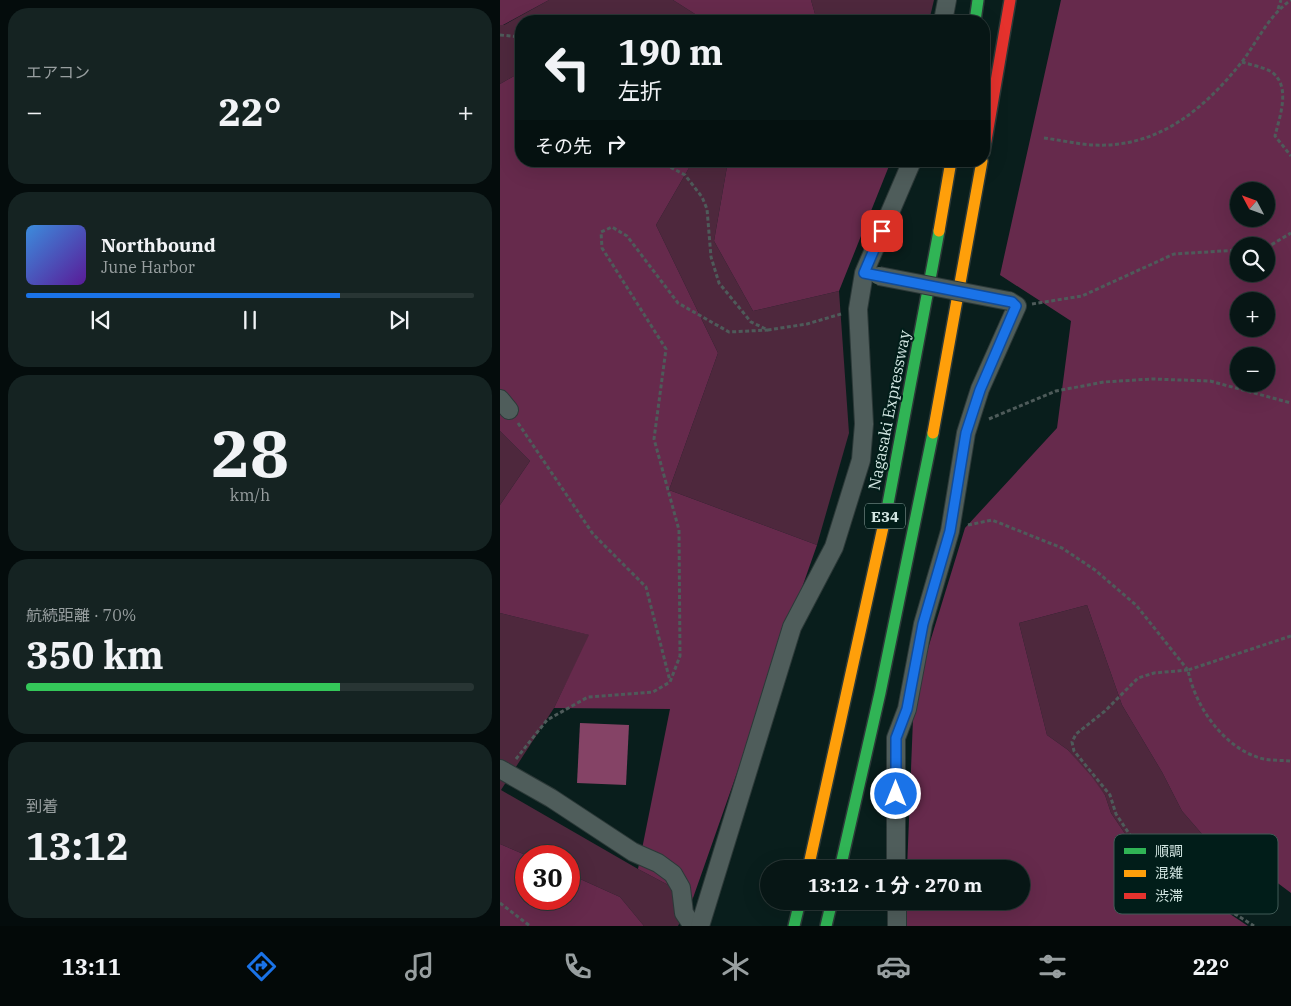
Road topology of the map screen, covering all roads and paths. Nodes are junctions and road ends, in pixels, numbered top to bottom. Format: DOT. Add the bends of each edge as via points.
graph roads {
  1 [pos="947,0"];
  2 [pos="978,0"];
  3 [pos="1010,0"];
  4 [pos="1282,0"];
  5 [pos="1291,0"];
  6 [pos="1277,9"];
  7 [pos="945,15"];
  8 [pos="976,15"];
  9 [pos="500,35"];
  10 [pos="515,36"];
  11 [pos="1242,62"];
  12 [pos="990,117"];
  13 [pos="1044,138"];
  14 [pos="1291,156"];
  15 [pos="670,167"];
  16 [pos="910,167"];
  17 [pos="950,167"];
  18 [pos="981,167"];
  19 [pos="1291,232"];
  20 [pos="1275,242"];
  21 [pos="1230,251"];
  22 [pos="871,274"];
  23 [pos="1012,304"];
  24 [pos="858,309"];
  25 [pos="768,330"];
  26 [pos="1291,403"];
  27 [pos="504,404"];
  28 [pos="966,433"];
  29 [pos="950,531"];
  30 [pos="1291,636"];
  31 [pos="1188,670"];
  32 [pos="670,682"];
  33 [pos="1291,761"];
  34 [pos="503,771"];
  35 [pos="1129,834"];
  36 [pos="810,860"];
  37 [pos="842,860"];
  38 [pos="896,860"];
  39 [pos="500,903"];
  40 [pos="798,910"];
  41 [pos="830,910"];
  42 [pos="896,910"];
  43 [pos="1235,914"];
  44 [pos="530,926"];
  45 [pos="693,926"];
  46 [pos="700,926"];
  47 [pos="794,926"];
  48 [pos="826,926"];
  49 [pos="897,926"];
  50 [pos="1254,926"];
  1 -- 7 [label="street"];
  2 -- 8 [label="highway"];
  3 -- 12 [label="highway"];
  4 -- 6 [label="path"];
  5 -- 6 [label="path"];
  6 -- 11 [label="path"];
  9 -- 10 [label="path"];
  11 -- 13 [label="path" via="1202,107 1173,127 1136,141 1094,145"];
  11 -- 14 [label="path" via="1272,72 1283,84 1286,96 1275,136"];
  15 -- 25 [label="path" via="685,175 702,197 707,209 711,256 719,283 751,322"];
  16 -- 22 [label="street"];
  17 -- 36 [label="highway, Nagasaki Expressway / E34" via="869,597"];
  18 -- 37 [label="highway, E34" via="899,603"];
  19 -- 20 [label="path"];
  21 -- 23 [label="path" via="1174,254 1082,296"];
  22 -- 23 [label="street, bridge"];
  22 -- 24 [label="street"];
  23 -- 28 [label="street"];
  24 -- 25 [label="path" via="807,324"];
  24 -- 46 [label="street" via="864,424 861,460 834,546 792,627"];
  25 -- 32 [label="path" via="729,332 678,303 627,236 612,227 601,232 602,248 666,349 654,439 679,530 680,656"];
  26 -- 28 [label="path" via="1210,381 1152,379 1104,382 1056,391 996,415"];
  27 -- 32 [label="path" via="593,534 646,587"];
  28 -- 29 [label="street"];
  29 -- 31 [label="path" via="992,520 1062,548 1095,570 1136,605"];
  29 -- 38 [label="street" via="923,624 907,709 896,738"];
  30 -- 31 [label="path"];
  31 -- 33 [label="path" via="1191,683 1218,731 1241,749 1261,758"];
  31 -- 35 [label="path" via="1138,678 1076,734 1072,742 1074,751 1110,795 1116,814"];
  32 -- 34 [label="path" via="653,692 588,697 547,720"];
  34 -- 45 [label="street" via="673,874 680,888 684,913"];
  39 -- 44 [label="path"];
  40 -- 47 [label="highway"];
  41 -- 48 [label="highway"];
  42 -- 49 [label="street"];
  43 -- 50 [label="path"];
}
